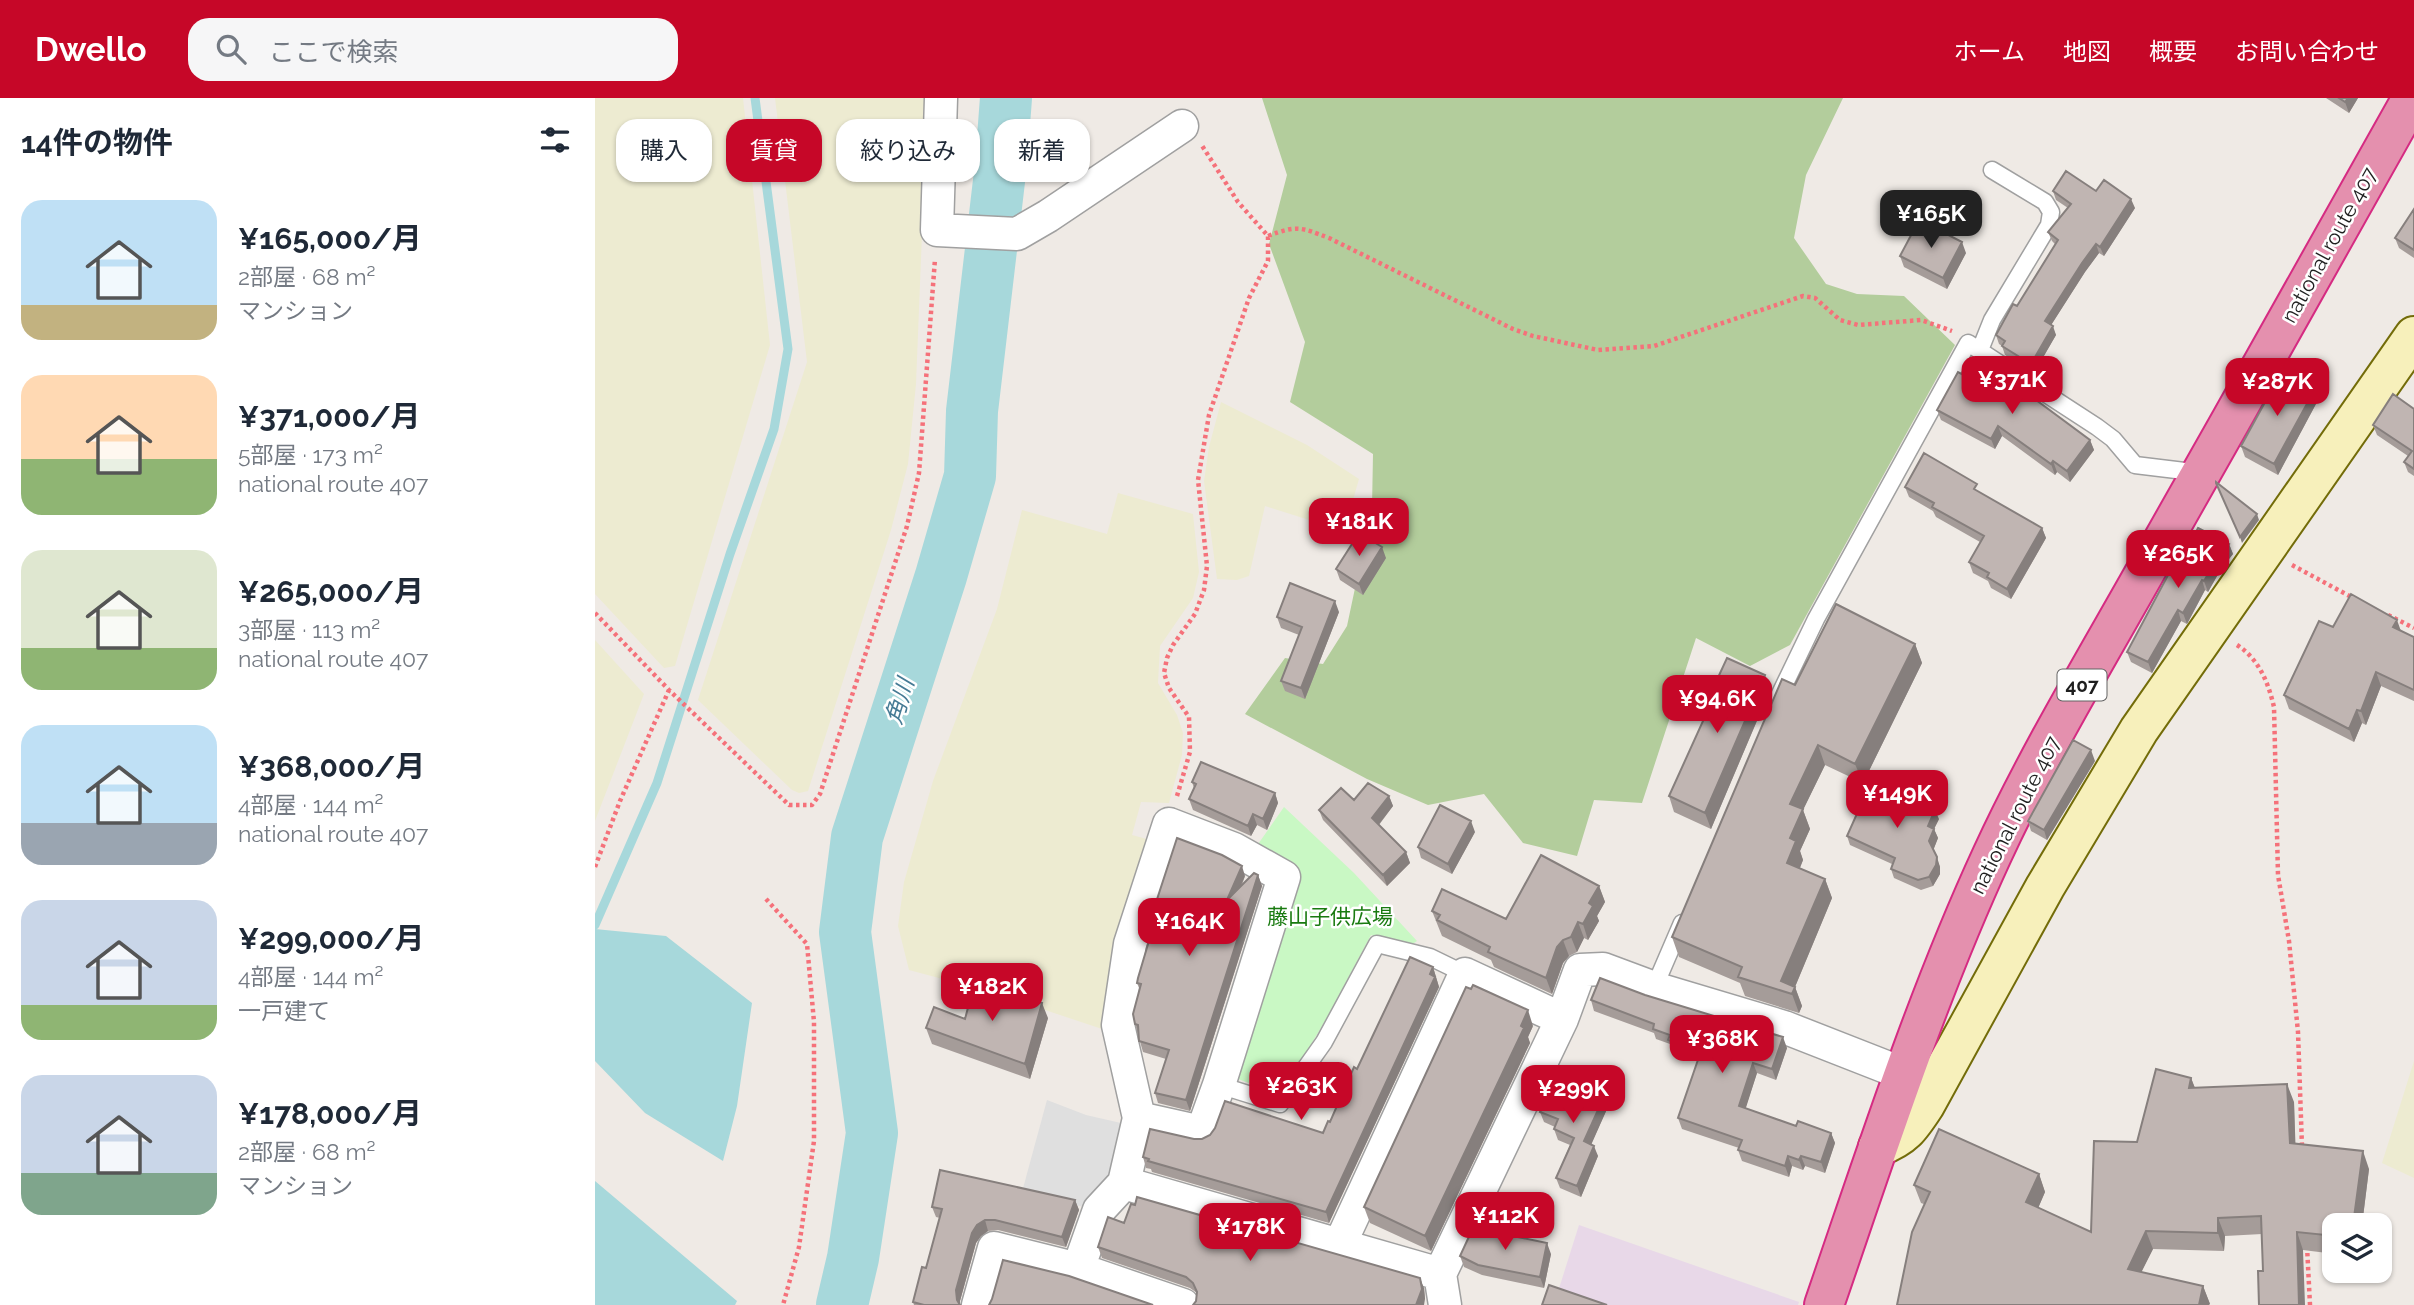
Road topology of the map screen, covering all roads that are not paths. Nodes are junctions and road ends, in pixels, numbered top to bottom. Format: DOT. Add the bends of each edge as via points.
graph roads {
  1 [pos="940,98"];
  2 [pos="2412,98"];
  3 [pos="1182,126"];
  4 [pos="1992,170"];
  5 [pos="2414,336"];
  6 [pos="1974,346"];
  7 [pos="2201,473"];
  8 [pos="1770,715"];
  9 [pos="1688,908"];
  10 [pos="1465,974"];
  11 [pos="1654,988"];
  12 [pos="1562,1020"];
  13 [pos="1904,1074"];
  14 [pos="1219,1085"];
  15 [pos="1139,1118"];
  16 [pos="1878,1147"];
  17 [pos="1124,1183"];
  18 [pos="1340,1244"];
  19 [pos="1440,1274"];
  20 [pos="1095,1284"];
  21 [pos="978,1305"];
  22 [pos="1183,1305"];
  23 [pos="1445,1305"];
  24 [pos="1824,1305"];
  1 -- 3 [label="street" via="937,230 1017,234"];
  2 -- 7 [label="highway, national route 407 / 407"];
  4 -- 6 [label="lane" via="2045,202 2051,212 2049,225"];
  5 -- 16 [label="street" via="2139,730 1925,1105 1906,1133"];
  6 -- 7 [label="lane" via="2097,427 2135,465"];
  6 -- 8 [label="lane" via="1816,619"];
  7 -- 13 [label="highway, national route 407 / 407" via="1994,851"];
  9 -- 11 [label="lane"];
  10 -- 12 [label="street"];
  10 -- 14 [label="lane" via="1430,957 1377,944 1324,1042 1280,1104"];
  10 -- 18 [label="street"];
  11 -- 12 [label="street" via="1603,970 1580,970"];
  11 -- 13 [label="street" via="1784,1027"];
  12 -- 19 [label="street"];
  13 -- 16 [label="highway, national route 407 / 407"];
  14 -- 15 [label="street" via="1202,1132"];
  14 -- 15 [label="street" via="1284,877 1234,849 1169,824 1130,944 1118,1025"];
  15 -- 17 [label="street"];
  16 -- 24 [label="highway, national route 407 / 407"];
  17 -- 18 [label="street"];
  17 -- 20 [label="street" via="1099,1210"];
  18 -- 19 [label="street"];
  19 -- 23 [label="street"];
  20 -- 21 [label="street" via="995,1248"];
  20 -- 22 [label="street"];
}
